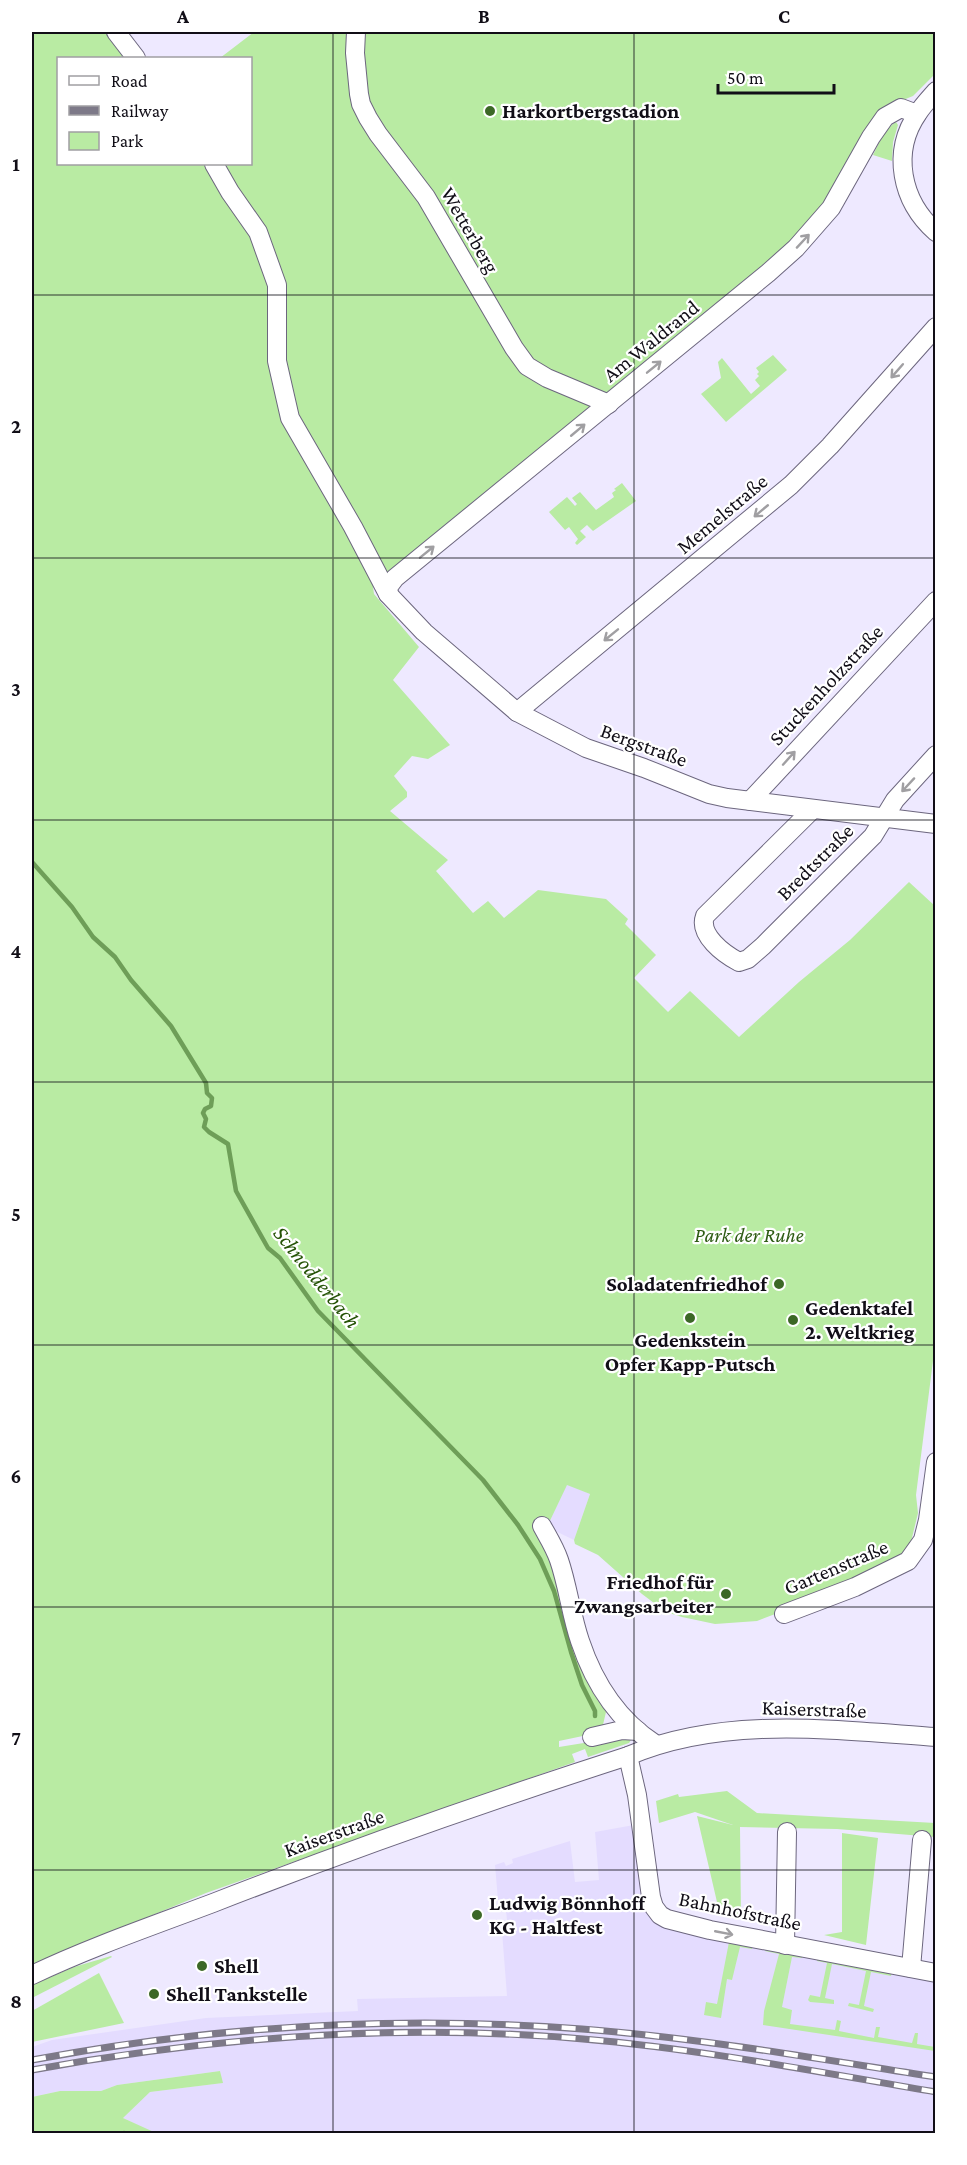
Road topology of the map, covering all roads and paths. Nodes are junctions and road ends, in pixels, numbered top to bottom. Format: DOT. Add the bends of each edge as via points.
graph roads {
  1 [pos="116,32"];
  2 [pos="356,32"];
  3 [pos="135,57"];
  4 [pos="936,91"];
  5 [pos="917,114"];
  6 [pos="215,165"];
  7 [pos="936,232"];
  8 [pos="936,327"];
  9 [pos="609,404"];
  10 [pos="388,594"];
  11 [pos="936,601"];
  12 [pos="517,712"];
  13 [pos="936,755"];
  14 [pos="750,801"];
  15 [pos="813,809"];
  16 [pos="884,817"];
  17 [pos="936,824"];
  18 [pos="936,1462"];
  19 [pos="542,1527"];
  20 [pos="784,1614"];
  21 [pos="638,1731"];
  22 [pos="592,1737"];
  23 [pos="936,1737"];
  24 [pos="655,1744"];
  25 [pos="628,1756"];
  26 [pos="787,1832"];
  27 [pos="922,1840"];
  28 [pos="785,1945"];
  29 [pos="911,1968"];
  30 [pos="936,1973"];
  31 [pos="32,1975"];
  1 -- 3 [label="street"];
  2 -- 9 [label="street, Wetterberg" via="361,105 426,197 514,348 527,366 547,378"];
  4 -- 5 [label="street"];
  5 -- 7 [label="street" via="905,140 903,174 913,204"];
  9 -- 5 [label="street, Am Waldrand, one-way" via="796,248 831,208 885,117 901,108"];
  6 -- 10 [label="street" via="258,232 277,285 277,361 291,418"];
  8 -- 12 [label="street, Memelstraße, one-way" via="791,485"];
  10 -- 9 [label="street, Am Waldrand, one-way" via="395,578"];
  10 -- 12 [label="street, Bergstraße" via="424,632"];
  14 -- 11 [label="street, Stuckenholzstraße, one-way"];
  12 -- 14 [label="street, Bergstraße" via="586,748 709,794"];
  13 -- 16 [label="street, Bredtstraße, one-way"];
  14 -- 15 [label="street, Bergstraße"];
  15 -- 16 [label="street, Bergstraße"];
  15 -- 16 [label="street, Bredtstraße" via="705,916 704,931 726,955 739,962 763,946 873,836"];
  16 -- 17 [label="street, Bergstraße"];
  18 -- 20 [label="street, Gartenstraße" via="923,1540 908,1561 855,1587"];
  19 -- 21 [label="street" via="559,1559 579,1641 596,1681 611,1704"];
  21 -- 22 [label="street" via="622,1730"];
  21 -- 24 [label="street"];
  23 -- 24 [label="street, Kaiserstraße" via="740,1729"];
  24 -- 25 [label="street, Kaiserstraße"];
  25 -- 28 [label="street, Bahnhofstraße, one-way" via="651,1897 660,1915"];
  25 -- 31 [label="street, Kaiserstraße" via="269,1880"];
  26 -- 28 [label="street"];
  27 -- 29 [label="street"];
  28 -- 29 [label="street, Bahnhofstraße"];
  29 -- 30 [label="street, Bahnhofstraße"];
}
